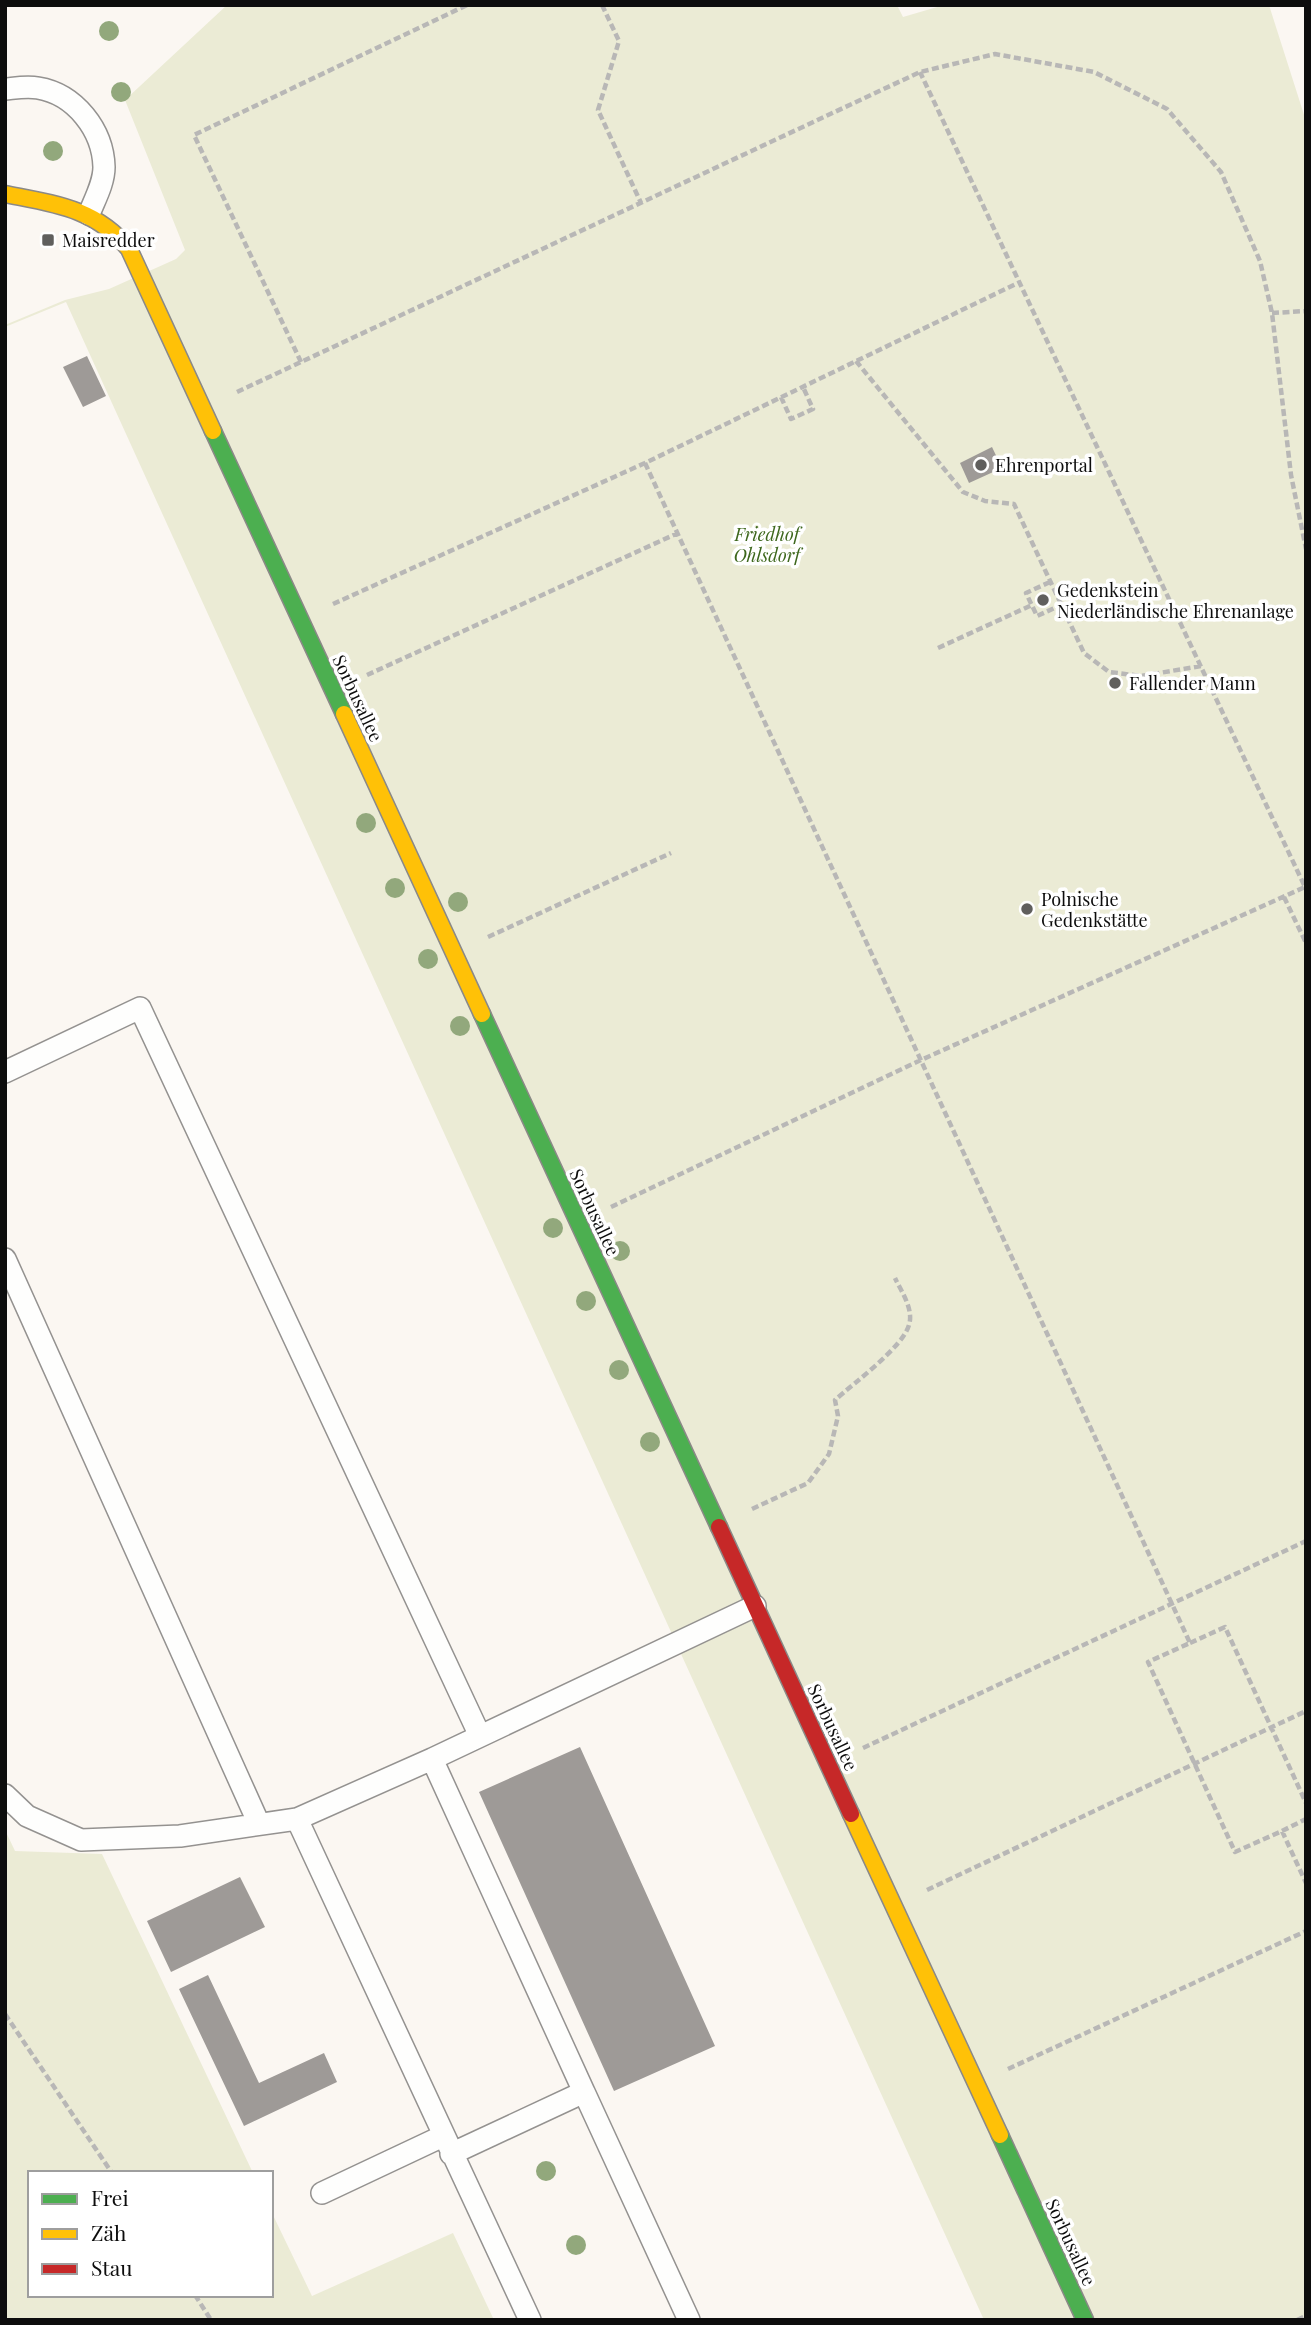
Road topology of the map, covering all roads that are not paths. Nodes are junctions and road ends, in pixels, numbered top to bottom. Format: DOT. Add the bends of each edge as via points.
graph roads {
  1 [pos="5,89"];
  2 [pos="5,194"];
  3 [pos="89,214"];
  4 [pos="5,1072"];
  5 [pos="5,1259"];
  6 [pos="755,1606"];
  7 [pos="480,1736"];
  8 [pos="432,1759"];
  9 [pos="5,1795"];
  10 [pos="297,1819"];
  11 [pos="259,1824"];
  12 [pos="583,2092"];
  13 [pos="447,2145"];
  14 [pos="322,2193"];
  15 [pos="530,2320"];
  16 [pos="689,2320"];
  17 [pos="1085,2320"];
  1 -- 3 [label="lane" via="52,91 87,118 104,167"];
  2 -- 3 [label="street, Sorbusallee"];
  3 -- 6 [label="street, Sorbusallee" via="119,233 129,248"];
  4 -- 7 [label="lane" via="140,1008"];
  5 -- 11 [label="lane"];
  6 -- 7 [label="lane"];
  6 -- 17 [label="street, Sorbusallee"];
  7 -- 8 [label="lane"];
  8 -- 10 [label="lane"];
  8 -- 12 [label="lane"];
  9 -- 11 [label="lane" via="27,1816 81,1840 180,1836"];
  10 -- 11 [label="lane"];
  10 -- 13 [label="lane"];
  12 -- 13 [label="lane"];
  12 -- 16 [label="lane"];
  13 -- 14 [label="lane"];
  13 -- 15 [label="lane"];
}
